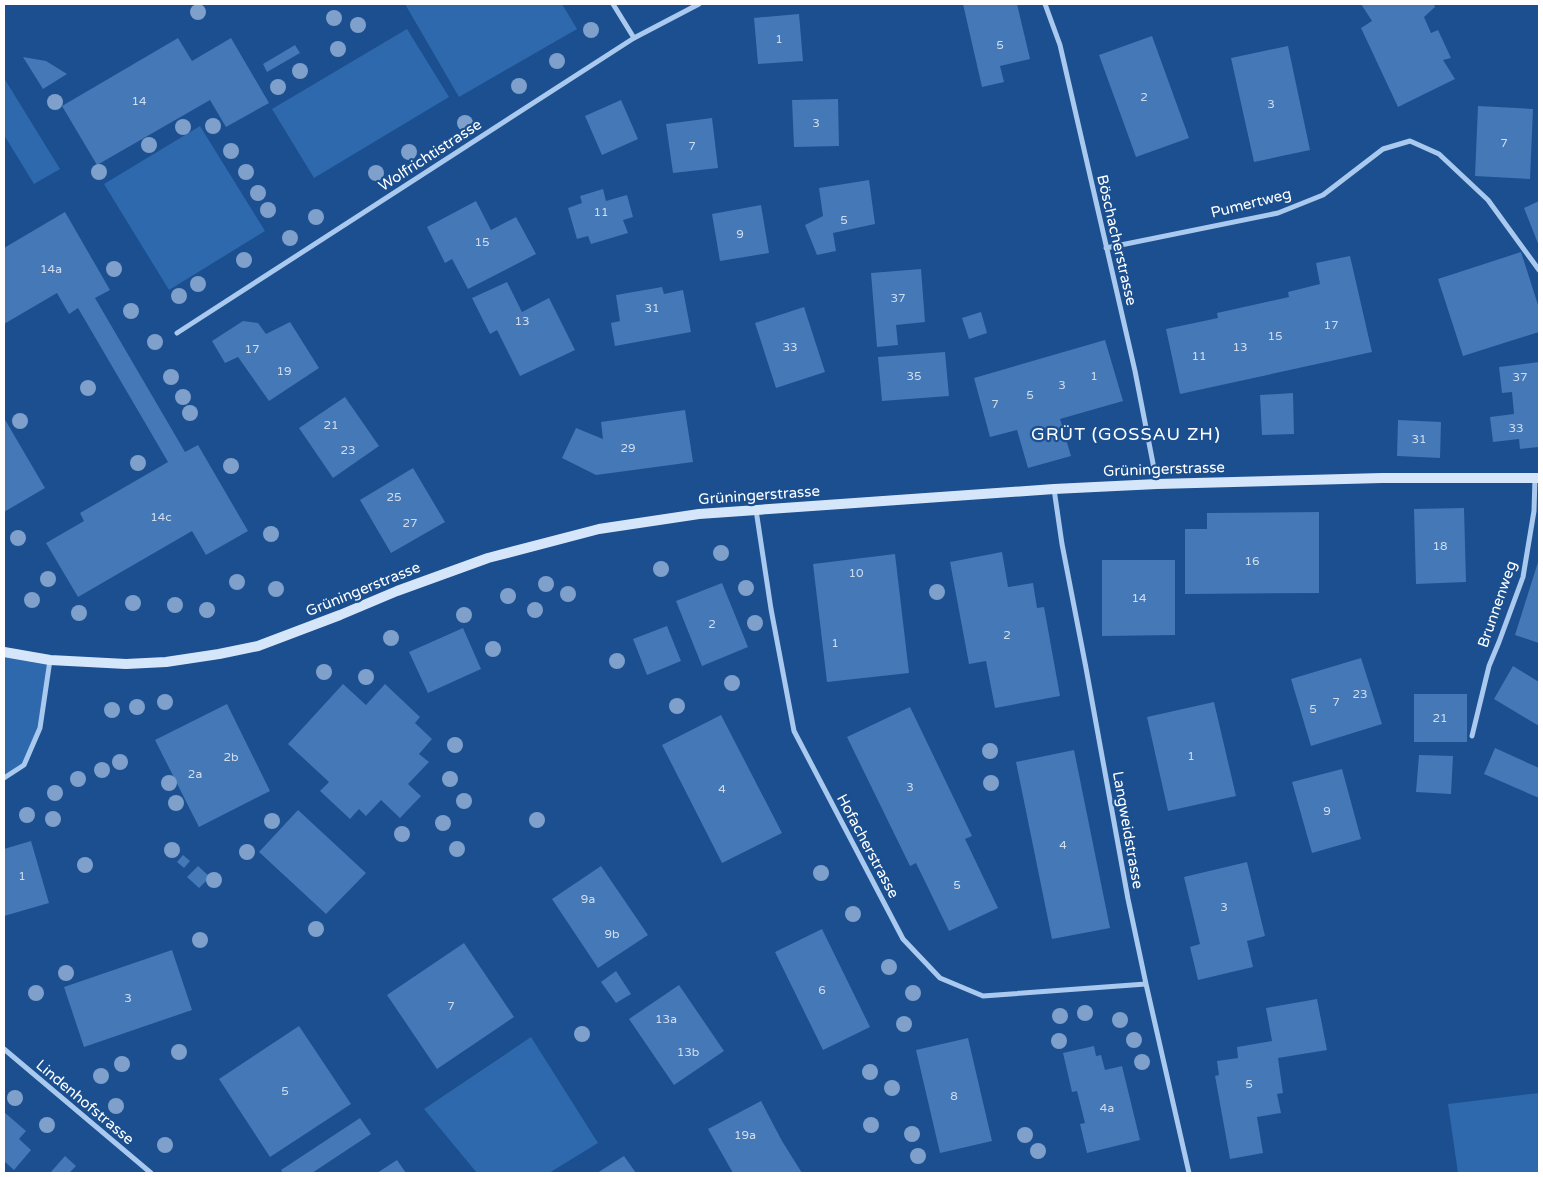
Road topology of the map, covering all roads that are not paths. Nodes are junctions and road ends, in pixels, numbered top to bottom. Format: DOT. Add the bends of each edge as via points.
graph roads {
  1 [pos="613,4"];
  2 [pos="699,4"];
  3 [pos="1045,4"];
  4 [pos="634,38"];
  5 [pos="1106,248"];
  6 [pos="1539,270"];
  7 [pos="177,333"];
  8 [pos="1537,478"];
  9 [pos="1158,484"];
  10 [pos="1054,489"];
  11 [pos="756,509"];
  12 [pos="4,652"];
  13 [pos="50,660"];
  14 [pos="1472,736"];
  15 [pos="4,778"];
  16 [pos="1146,984"];
  17 [pos="4,1049"];
  18 [pos="151,1173"];
  19 [pos="1189,1173"];
  1 -- 4 [label="street"];
  2 -- 4 [label="street, Wolfrichtistrasse"];
  3 -- 5 [label="street, Böschacherstrasse" via="1060,45"];
  4 -- 7 [label="street, Wolfrichtistrasse"];
  5 -- 6 [label="street, Pumertweg" via="1278,213 1323,195 1383,149 1410,141 1439,154 1488,200"];
  5 -- 9 [label="street, Böschacherstrasse"];
  8 -- 9 [label="main road, Grüningerstrasse"];
  8 -- 14 [label="street, Brunnenweg" via="1522,577 1489,666"];
  9 -- 10 [label="main road, Grüningerstrasse"];
  10 -- 11 [label="main road, Grüningerstrasse"];
  10 -- 16 [label="street, Langweidstrasse"];
  11 -- 13 [label="main road, Grüningerstrasse" via="599,529 488,558 258,646 166,662 126,664"];
  11 -- 16 [label="street, Hofacherstrasse" via="794,731 903,939 940,978 983,996"];
  12 -- 13 [label="main road, Grüningerstrasse"];
  13 -- 15 [label="street" via="40,728 24,765"];
  16 -- 19 [label="street, Langweidstrasse"];
  17 -- 18 [label="street, Lindenhofstrasse"];
}
